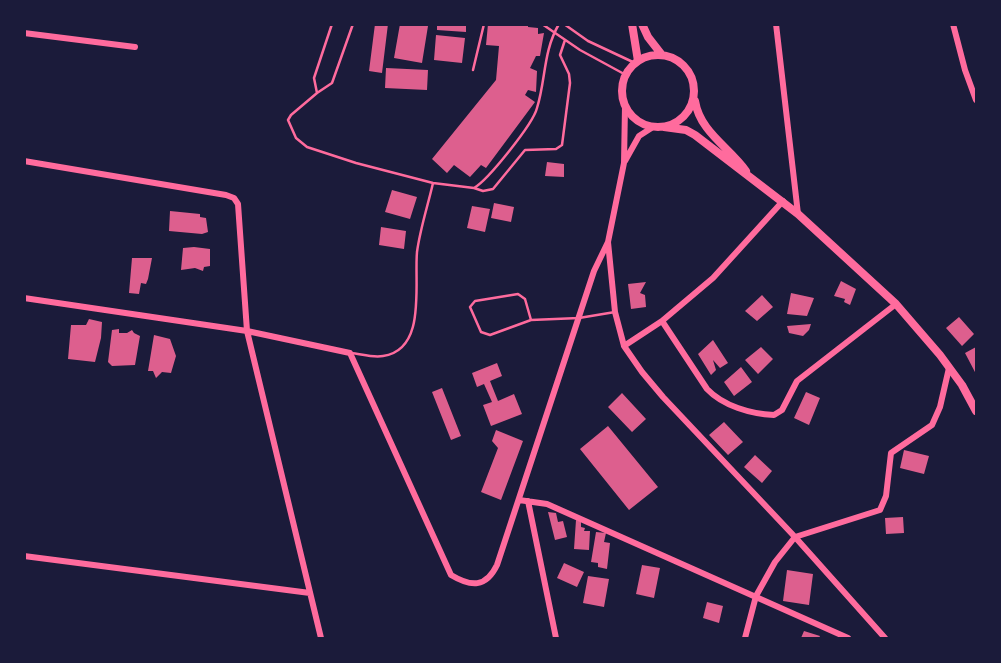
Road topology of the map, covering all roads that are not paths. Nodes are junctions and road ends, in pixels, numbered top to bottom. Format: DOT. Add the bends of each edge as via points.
graph roads {
  1 [pos="332,24"];
  2 [pos="354,24"];
  3 [pos="484,24"];
  4 [pos="541,24"];
  5 [pos="559,24"];
  6 [pos="564,24"];
  7 [pos="632,24"];
  8 [pos="642,24"];
  9 [pos="776,24"];
  10 [pos="953,24"];
  11 [pos="554,32"];
  12 [pos="24,33"];
  13 [pos="565,40"];
  14 [pos="135,47"];
  15 [pos="662,55"];
  16 [pos="637,62"];
  17 [pos="473,70"];
  18 [pos="626,75"];
  19 [pos="317,93"];
  20 [pos="695,97"];
  21 [pos="976,100"];
  22 [pos="625,106"];
  23 [pos="653,127"];
  24 [pos="664,127"];
  25 [pos="24,161"];
  26 [pos="624,163"];
  27 [pos="748,174"];
  28 [pos="433,183"];
  29 [pos="474,188"];
  30 [pos="783,201"];
  31 [pos="798,214"];
  32 [pos="608,242"];
  33 [pos="24,298"];
  34 [pos="896,304"];
  35 [pos="615,312"];
  36 [pos="579,318"];
  37 [pos="531,320"];
  38 [pos="662,321"];
  39 [pos="247,331"];
  40 [pos="624,346"];
  41 [pos="350,353"];
  42 [pos="949,368"];
  43 [pos="976,411"];
  44 [pos="519,500"];
  45 [pos="528,501"];
  46 [pos="795,537"];
  47 [pos="24,556"];
  48 [pos="310,593"];
  49 [pos="756,596"];
  50 [pos="321,639"];
  51 [pos="556,639"];
  52 [pos="745,639"];
  53 [pos="848,639"];
  54 [pos="885,639"];
  1 -- 19 [label="lane" via="314,78"];
  2 -- 19 [label="lane" via="332,83"];
  3 -- 17 [label="lane"];
  4 -- 11 [label="lane"];
  5 -- 11 [label="lane"];
  6 -- 16 [label="lane" via="588,41"];
  7 -- 16 [label="street"];
  8 -- 15 [label="street"];
  9 -- 31 [label="street"];
  10 -- 21 [label="street"];
  11 -- 13 [label="lane"];
  11 -- 29 [label="lane" via="536,113 486,179"];
  12 -- 14 [label="street"];
  13 -- 18 [label="lane"];
  13 -- 29 [label="lane" via="560,55 570,83 562,145 526,150 493,189"];
  15 -- 16 [label="street"];
  15 -- 20 [label="street" via="683,65"];
  16 -- 18 [label="street"];
  18 -- 22 [label="street"];
  19 -- 28 [label="lane" via="288,120 296,138 307,147"];
  20 -- 24 [label="street" via="684,117"];
  20 -- 27 [label="street" via="706,128"];
  22 -- 23 [label="street" via="641,123"];
  22 -- 26 [label="street"];
  23 -- 24 [label="street"];
  23 -- 26 [label="street" via="639,136"];
  24 -- 27 [label="street" via="686,130"];
  25 -- 39 [label="street" via="233,198 238,205"];
  26 -- 32 [label="street"];
  27 -- 30 [label="street"];
  28 -- 29 [label="lane"];
  28 -- 41 [label="lane" via="417,250 411,334 395,353 381,357"];
  30 -- 31 [label="street"];
  30 -- 38 [label="street" via="713,278"];
  31 -- 34 [label="street"];
  32 -- 35 [label="street"];
  32 -- 36 [label="street"];
  33 -- 39 [label="street"];
  34 -- 38 [label="street" via="797,381 782,410 774,415 716,399"];
  34 -- 42 [label="street"];
  35 -- 36 [label="lane"];
  35 -- 40 [label="street"];
  36 -- 37 [label="lane"];
  36 -- 44 [label="street"];
  37 -- 37 [label="lane" via="519,294 475,301 470,307 485,335"];
  38 -- 40 [label="street"];
  39 -- 41 [label="street"];
  39 -- 48 [label="street"];
  40 -- 46 [label="street" via="663,397"];
  41 -- 44 [label="street" via="452,575 473,584 492,576"];
  42 -- 43 [label="street"];
  42 -- 46 [label="street" via="935,422 891,453 880,510"];
  44 -- 45 [label="street"];
  45 -- 49 [label="street" via="547,504"];
  45 -- 51 [label="street"];
  46 -- 49 [label="street"];
  46 -- 54 [label="street"];
  47 -- 48 [label="street"];
  48 -- 50 [label="street"];
  49 -- 52 [label="street"];
  49 -- 53 [label="street"];
}
